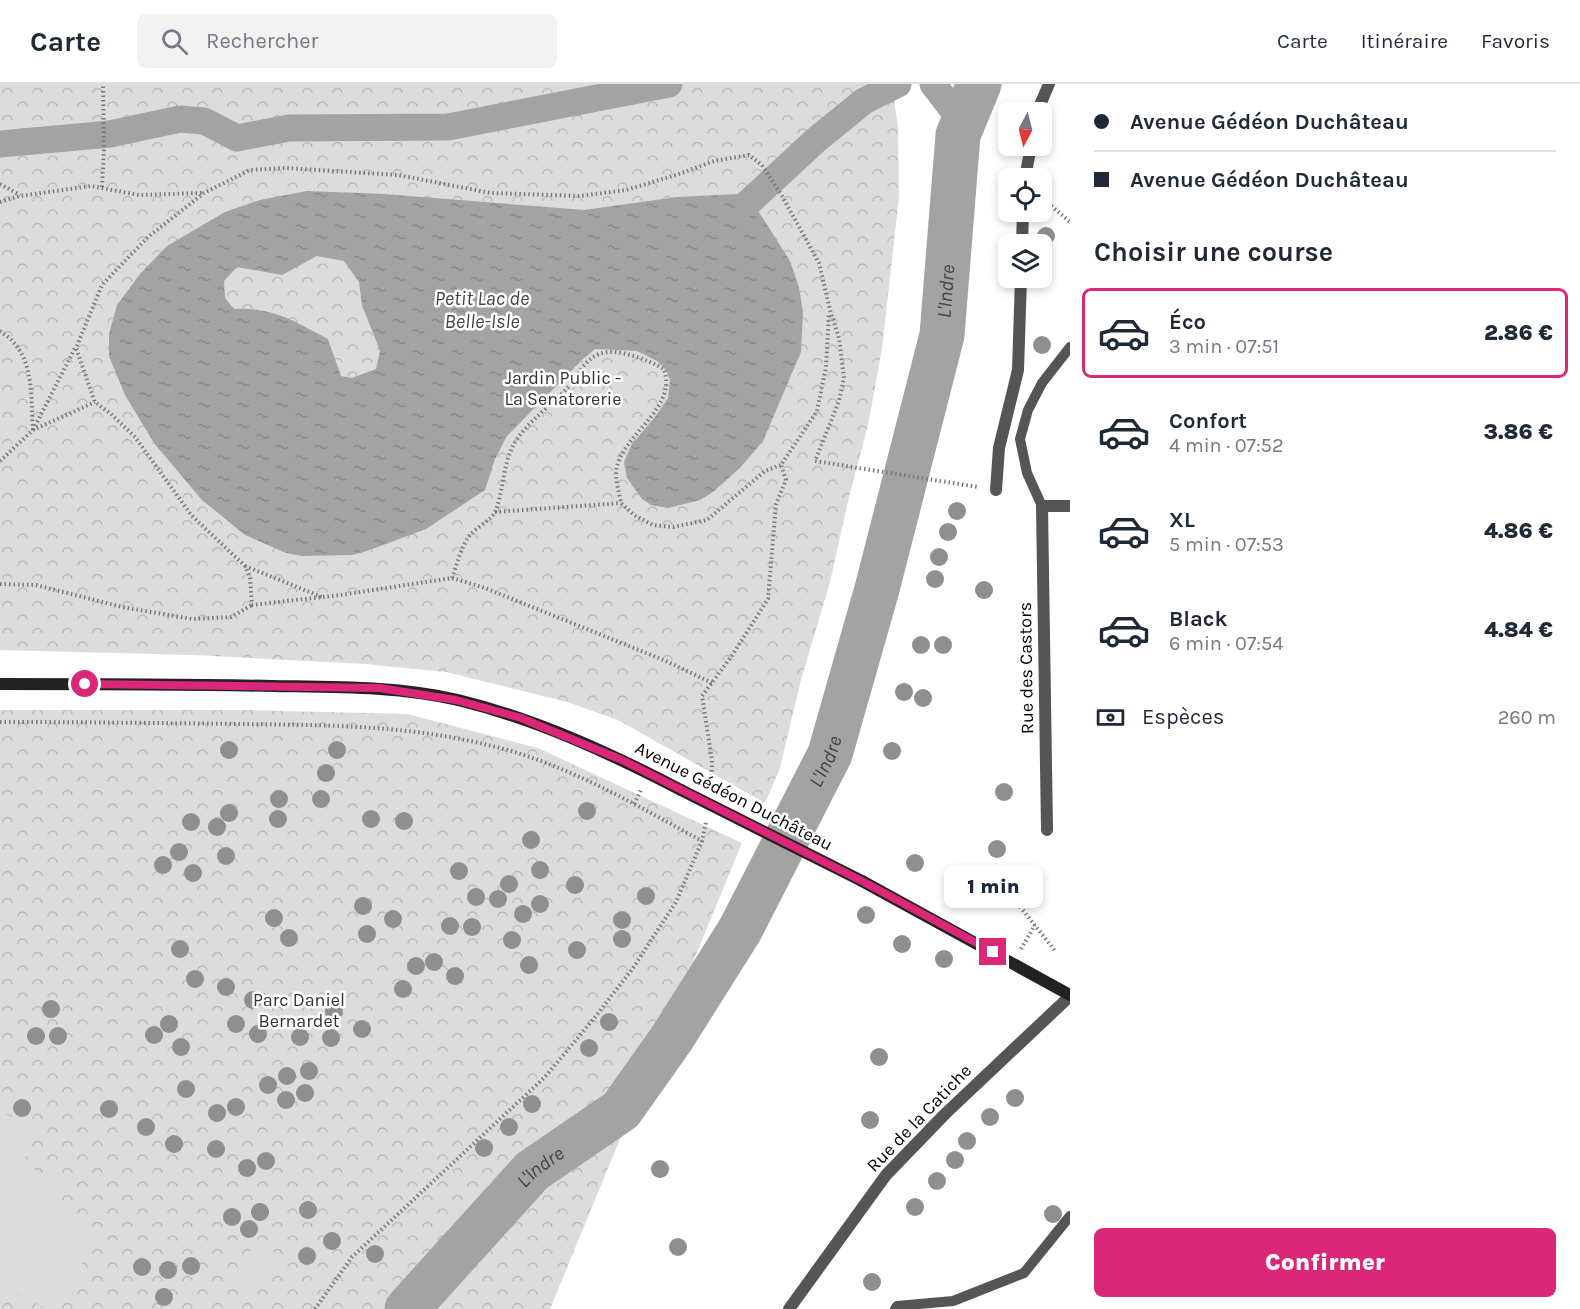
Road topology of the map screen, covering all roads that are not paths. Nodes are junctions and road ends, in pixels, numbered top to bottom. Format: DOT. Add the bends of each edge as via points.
graph roads {
  1 [pos="1049,84"];
  2 [pos="1041,102"];
  3 [pos="1021,288"];
  4 [pos="1070,347"];
  5 [pos="996,490"];
  6 [pos="1042,506"];
  7 [pos="1070,506"];
  8 [pos="0,684"];
  9 [pos="1047,830"];
  10 [pos="1070,995"];
  11 [pos="1070,1216"];
  12 [pos="789,1309"];
  13 [pos="894,1309"];
  1 -- 2 [label="street"];
  3 -- 5 [label="street" via="1018,370 999,448"];
  4 -- 6 [label="lane" via="1042,383 1028,410 1020,439 1027,473"];
  6 -- 7 [label="street"];
  6 -- 9 [label="street, Rue des Castors"];
  8 -- 10 [label="street, Avenue Gédéon Duchâteau, bridge" via="379,688 456,700 521,718 622,760 862,881"];
  10 -- 12 [label="street, Rue de la Catiche" via="886,1175"];
  11 -- 13 [label="lane" via="1024,1273 953,1301"];
}
